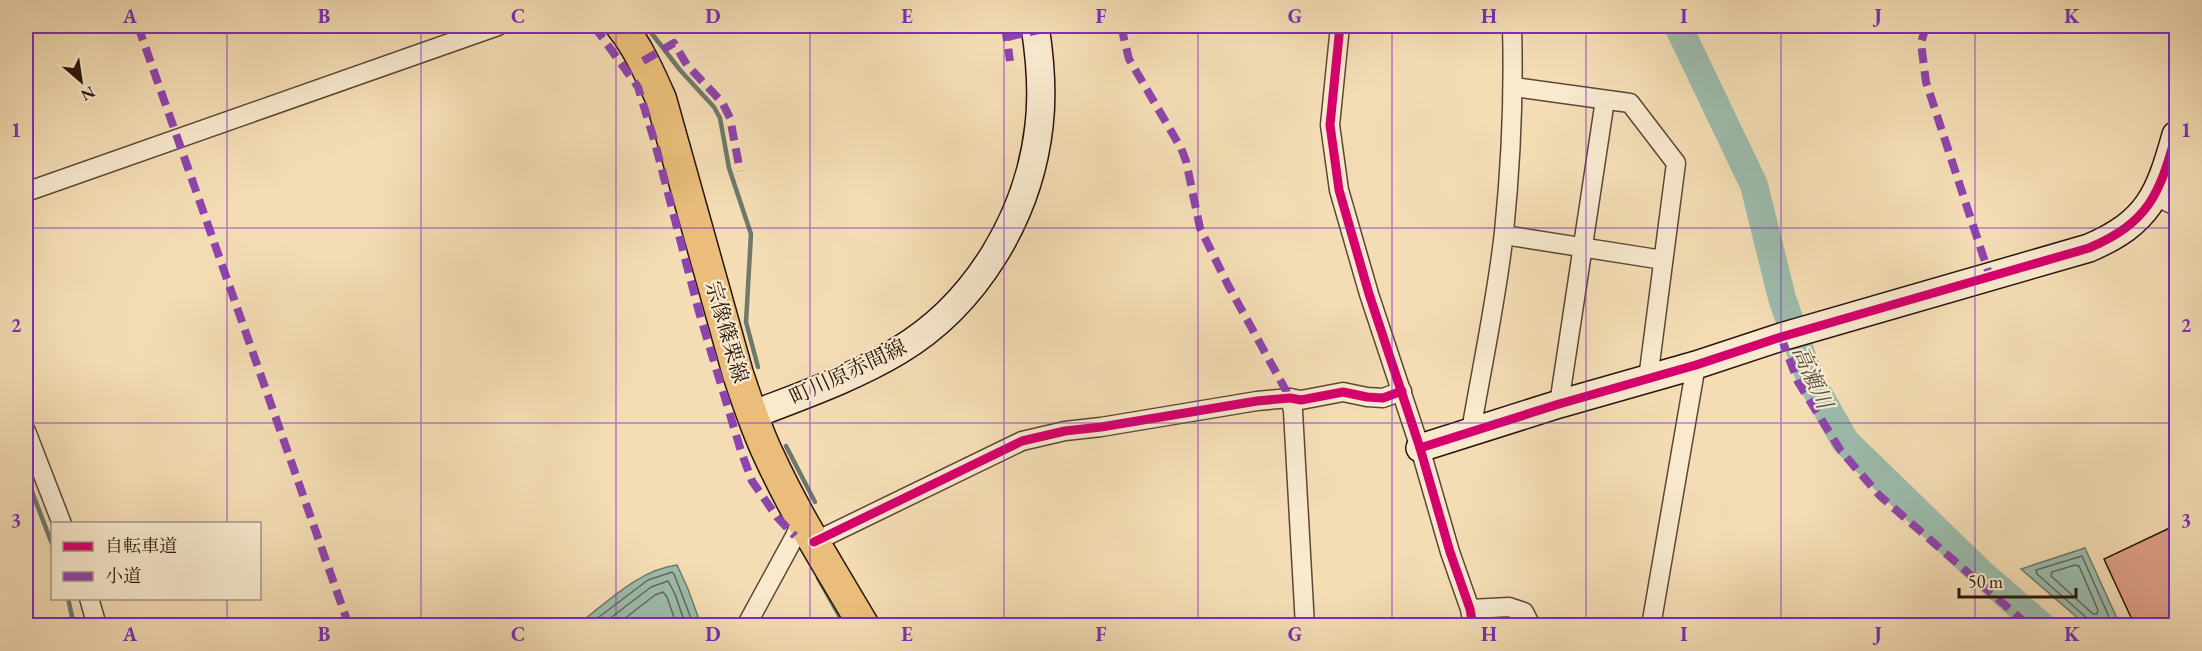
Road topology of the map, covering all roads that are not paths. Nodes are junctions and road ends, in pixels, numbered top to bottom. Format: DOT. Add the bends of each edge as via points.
graph roads {
  1 [pos="498,26"];
  2 [pos="621,26"];
  3 [pos="1035,26"];
  4 [pos="1340,26"];
  5 [pos="1512,26"];
  6 [pos="1514,87"];
  7 [pos="1605,100"];
  8 [pos="2176,135"];
  9 [pos="26,192"];
  10 [pos="2166,201"];
  11 [pos="1504,235"];
  12 [pos="1583,248"];
  13 [pos="1663,260"];
  14 [pos="1696,365"];
  15 [pos="1648,379"];
  16 [pos="1402,391"];
  17 [pos="1290,398"];
  18 [pos="1559,404"];
  19 [pos="752,415"];
  20 [pos="26,431"];
  21 [pos="1471,432"];
  22 [pos="1420,448"];
  23 [pos="61,522"];
  24 [pos="808,530"];
  25 [pos="90,600"];
  26 [pos="1471,617"];
  27 [pos="97,626"];
  28 [pos="746,626"];
  29 [pos="864,626"];
  30 [pos="1305,626"];
  31 [pos="1531,626"];
  32 [pos="1651,626"];
  1 -- 9 [label="street"];
  2 -- 19 [label="main road, 宗像篠栗線" via="661,99"];
  3 -- 19 [label="street, 町川原赤間線" via="1040,126 1025,191 1001,245 985,268 946,314 898,351"];
  4 -- 16 [label="street" via="1330,125 1339,190"];
  5 -- 6 [label="street"];
  6 -- 7 [label="street"];
  6 -- 11 [label="street"];
  7 -- 12 [label="street"];
  7 -- 13 [label="street" via="1630,103 1676,163"];
  8 -- 10 [label="street" via="2167,170"];
  10 -- 14 [label="street" via="2089,248"];
  11 -- 12 [label="street"];
  11 -- 21 [label="street"];
  12 -- 13 [label="street"];
  12 -- 18 [label="street"];
  13 -- 15 [label="street"];
  14 -- 15 [label="street"];
  14 -- 32 [label="street"];
  15 -- 18 [label="street"];
  16 -- 17 [label="street" via="1383,398 1343,392 1301,400"];
  16 -- 22 [label="street"];
  17 -- 24 [label="street" via="1065,431 1022,441"];
  17 -- 30 [label="street"];
  18 -- 21 [label="street"];
  19 -- 24 [label="main road, 宗像篠栗線" via="768,456"];
  20 -- 23 [label="street"];
  21 -- 22 [label="street"];
  22 -- 26 [label="street"];
  24 -- 28 [label="street" via="795,536"];
  24 -- 29 [label="main road, 宗像篠栗線"];
  25 -- 27 [label="street"];
  26 -- 31 [label="street" via="1509,606 1524,612"];
}
